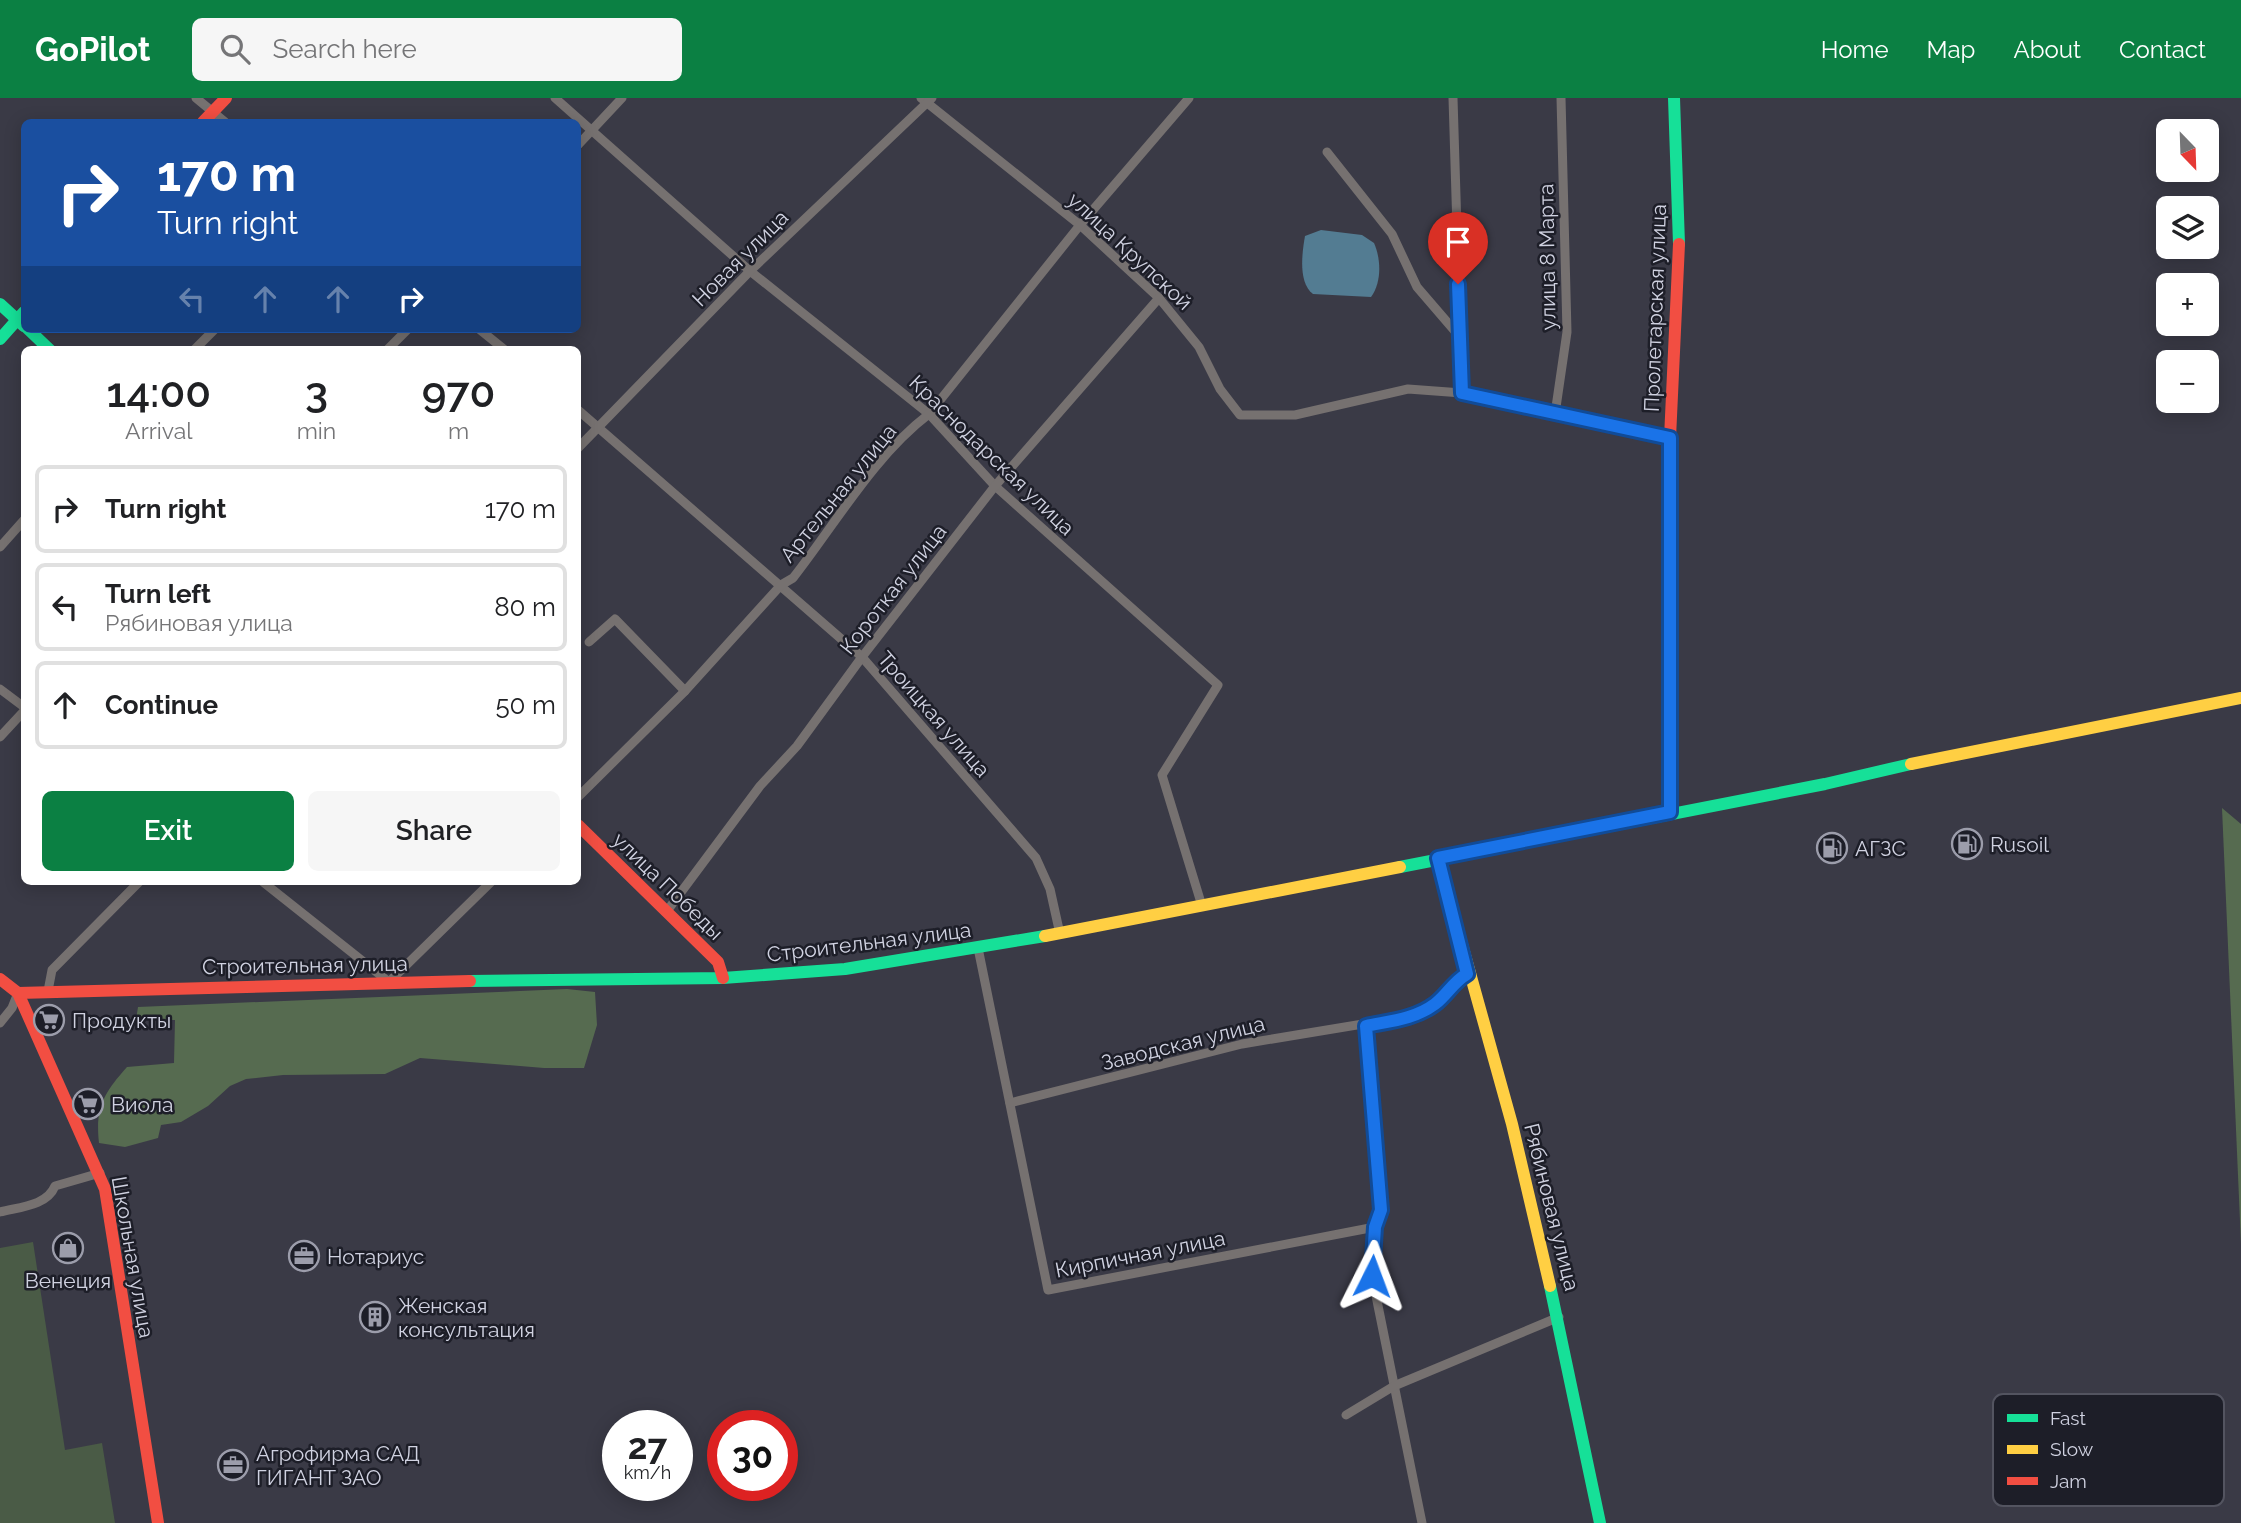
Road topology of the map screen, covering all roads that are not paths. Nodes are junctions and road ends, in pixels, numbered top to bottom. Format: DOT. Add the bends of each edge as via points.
graph roads {
  1 [pos="196,98"];
  2 [pos="226,98"];
  3 [pos="555,98"];
  4 [pos="622,98"];
  5 [pos="1189,98"];
  6 [pos="1453,98"];
  7 [pos="1561,98"];
  8 [pos="1674,98"];
  9 [pos="927,100"];
  10 [pos="213,113"];
  11 [pos="206,119"];
  12 [pos="221,119"];
  13 [pos="579,119"];
  14 [pos="581,121"];
  15 [pos="591,130"];
  16 [pos="581,142"];
  17 [pos="1327,152"];
  18 [pos="1080,225"];
  19 [pos="750,271"];
  20 [pos="1159,298"];
  21 [pos="0,304"];
  22 [pos="21,320"];
  23 [pos="21,323"];
  24 [pos="34,333"];
  25 [pos="211,333"];
  26 [pos="404,333"];
  27 [pos="485,333"];
  28 [pos="1460,337"];
  29 [pos="0,339"];
  30 [pos="46,346"];
  31 [pos="198,346"];
  32 [pos="391,346"];
  33 [pos="500,346"];
  34 [pos="1462,393"];
  35 [pos="581,413"];
  36 [pos="929,414"];
  37 [pos="1555,414"];
  38 [pos="598,427"];
  39 [pos="1670,438"];
  40 [pos="581,445"];
  41 [pos="995,486"];
  42 [pos="21,523"];
  43 [pos="0,547"];
  44 [pos="781,585"];
  45 [pos="589,642"];
  46 [pos="862,657"];
  47 [pos="0,689"];
  48 [pos="685,691"];
  49 [pos="2241,698"];
  50 [pos="21,706"];
  51 [pos="21,712"];
  52 [pos="0,737"];
  53 [pos="581,794"];
  54 [pos="1670,812"];
  55 [pos="581,828"];
  56 [pos="1438,858"];
  57 [pos="136,885"];
  58 [pos="267,885"];
  59 [pos="488,885"];
  60 [pos="1202,906"];
  61 [pos="667,911"];
  62 [pos="1060,934"];
  63 [pos="978,948"];
  64 [pos="1467,974"];
  65 [pos="723,978"];
  66 [pos="0,979"];
  67 [pos="389,982"];
  68 [pos="48,991"];
  69 [pos="18,993"];
  70 [pos="0,1023"];
  71 [pos="1366,1026"];
  72 [pos="1010,1103"];
  73 [pos="100,1173"];
  74 [pos="0,1212"];
  75 [pos="1375,1227"];
  76 [pos="1559,1317"];
  77 [pos="1394,1386"];
  78 [pos="1346,1415"];
  79 [pos="158,1523"];
  80 [pos="1422,1523"];
  81 [pos="1600,1523"];
  1 -- 10 [label="street"];
  2 -- 10 [label="street"];
  3 -- 13 [label="street, Краснодарская улица"];
  4 -- 15 [label="street"];
  5 -- 18 [label="street, Артельная улица"];
  6 -- 28 [label="street"];
  7 -- 37 [label="street, улица 8 Марта" via="1567,332"];
  8 -- 39 [label="street, Пролетарская улица" via="1679,234"];
  9 -- 18 [label="street, улица Крупской"];
  9 -- 19 [label="street, Новая улица"];
  10 -- 11 [label="street"];
  10 -- 12 [label="street"];
  14 -- 15 [label="street, Краснодарская улица"];
  15 -- 16 [label="street"];
  15 -- 19 [label="street, Краснодарская улица"];
  17 -- 28 [label="street" via="1392,234 1417,287"];
  18 -- 20 [label="street, улица Крупской"];
  18 -- 36 [label="street, Артельная улица"];
  19 -- 36 [label="street, Краснодарская улица"];
  19 -- 38 [label="street, Новая улица"];
  20 -- 34 [label="street, улица Крупской" via="1199,347 1220,389 1240,415 1295,415 1409,389"];
  20 -- 41 [label="street, Короткая улица"];
  21 -- 22 [label="street"];
  23 -- 29 [label="street"];
  24 -- 30 [label="street"];
  25 -- 31 [label="street"];
  26 -- 32 [label="street"];
  27 -- 33 [label="street"];
  28 -- 34 [label="street"];
  34 -- 37 [label="street, улица Крупской"];
  35 -- 38 [label="street, Троицкая улица"];
  36 -- 41 [label="street, Краснодарская улица"];
  36 -- 44 [label="street, Артельная улица" via="851,499 793,578"];
  37 -- 39 [label="street, улица Крупской"];
  38 -- 40 [label="street, Новая улица"];
  38 -- 44 [label="street, Троицкая улица"];
  39 -- 54 [label="street, Пролетарская улица"];
  41 -- 46 [label="street, Короткая улица"];
  41 -- 60 [label="street, Краснодарская улица" via="1218,685 1162,775"];
  42 -- 43 [label="street"];
  44 -- 46 [label="street, Троицкая улица"];
  44 -- 48 [label="street, Артельная улица"];
  45 -- 48 [label="street" via="615,619"];
  46 -- 61 [label="street, Короткая улица"];
  46 -- 62 [label="street, Троицкая улица" via="1036,858 1050,889"];
  47 -- 50 [label="street"];
  48 -- 53 [label="street, Артельная улица"];
  49 -- 54 [label="street, Строительная улица"];
  51 -- 52 [label="street"];
  54 -- 56 [label="street, Строительная улица"];
  55 -- 61 [label="street, улица Победы"];
  56 -- 60 [label="street, Строительная улица"];
  56 -- 64 [label="street, Рябиновая улица"];
  57 -- 68 [label="street" via="52,970"];
  58 -- 67 [label="street"];
  59 -- 67 [label="street"];
  60 -- 62 [label="street, Строительная улица"];
  61 -- 65 [label="street, улица Победы" via="718,962"];
  62 -- 63 [label="street, Строительная улица"];
  63 -- 65 [label="street, Строительная улица" via="845,969"];
  63 -- 72 [label="street, Кирпичная улица"];
  64 -- 71 [label="street, Заводская улица" via="1417,1015"];
  64 -- 76 [label="street, Рябиновая улица" via="1511,1121"];
  65 -- 67 [label="street, Строительная улица"];
  66 -- 69 [label="street, Школьная улица"];
  67 -- 68 [label="street, Строительная улица"];
  68 -- 69 [label="street, Строительная улица"];
  69 -- 70 [label="street"];
  69 -- 73 [label="street, Школьная улица"];
  71 -- 72 [label="street, Заводская улица" via="1242,1044"];
  71 -- 75 [label="street" via="1381,1210"];
  72 -- 75 [label="street, Кирпичная улица" via="1048,1290"];
  73 -- 74 [label="street" via="55,1186 47,1198 36,1203"];
  73 -- 79 [label="street, Школьная улица"];
  75 -- 77 [label="street" via="1372,1276"];
  76 -- 77 [label="street"];
  76 -- 81 [label="street, Рябиновая улица"];
  77 -- 78 [label="street"];
  77 -- 80 [label="street"];
}
